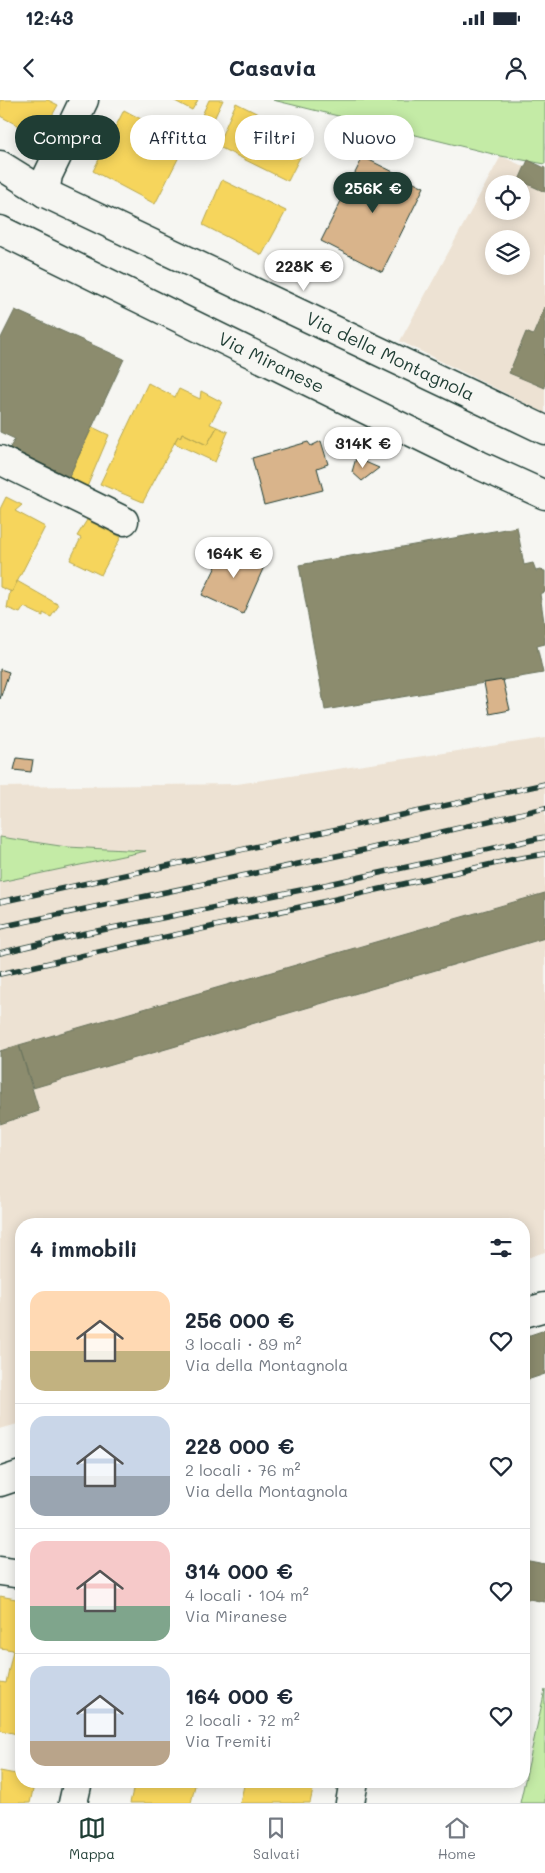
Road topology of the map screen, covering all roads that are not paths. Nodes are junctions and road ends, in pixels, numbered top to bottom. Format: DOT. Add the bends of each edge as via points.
graph roads {
  1 [pos="84,100"];
  2 [pos="0,165"];
  3 [pos="0,184"];
  4 [pos="44,193"];
  5 [pos="0,230"];
  6 [pos="545,430"];
  7 [pos="0,460"];
  8 [pos="545,495"];
  9 [pos="124,521"];
  10 [pos="545,1306"];
  11 [pos="530,1312"];
  12 [pos="15,1477"];
  13 [pos="0,1482"];
  14 [pos="0,1571"];
  15 [pos="15,1573"];
  16 [pos="76,1788"];
  17 [pos="353,1788"];
  18 [pos="73,1803"];
  19 [pos="350,1803"];
  1 -- 4 [label="street" via="48,175"];
  2 -- 4 [label="street"];
  3 -- 4 [label="street"];
  4 -- 6 [label="street, Via della Montagnola"];
  5 -- 8 [label="street, Via Miranese"];
  7 -- 9 [label="street"];
  10 -- 11 [label="street"];
  12 -- 13 [label="street"];
  14 -- 15 [label="street"];
  16 -- 18 [label="street"];
  17 -- 19 [label="street"];
}
